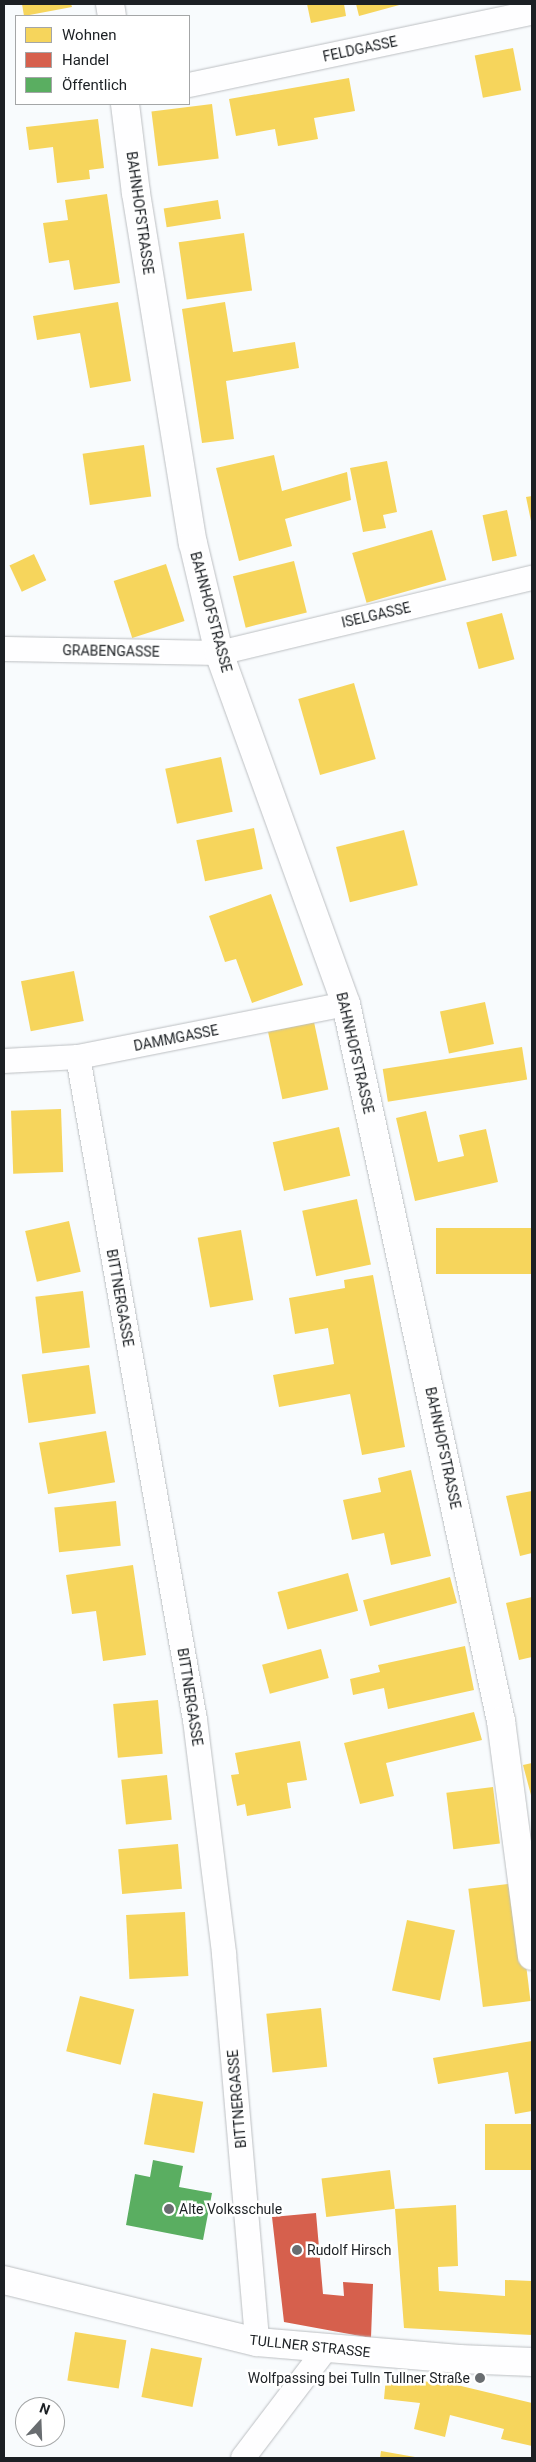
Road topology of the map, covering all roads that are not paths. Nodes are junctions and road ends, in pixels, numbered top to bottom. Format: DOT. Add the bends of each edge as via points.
graph roads {
  1 [pos="532,13"];
  2 [pos="190,85"];
  3 [pos="125,105"];
  4 [pos="532,578"];
  5 [pos="4,649"];
  6 [pos="219,653"];
  7 [pos="346,1004"];
  8 [pos="78,1057"];
  9 [pos="4,1061"];
  10 [pos="532,1956"];
  11 [pos="4,2280"];
  12 [pos="257,2342"];
  13 [pos="325,2350"];
  14 [pos="532,2362"];
  15 [pos="243,2458"];
  1 -- 2 [label="street, FELDGASSE"];
  3 -- 6 [label="street, BAHNHOFSTRASSE" via="136,193 192,543"];
  4 -- 6 [label="street, ISELGASSE"];
  5 -- 6 [label="street, GRABENGASSE"];
  6 -- 7 [label="street, BAHNHOFSTRASSE"];
  7 -- 8 [label="street, DAMMGASSE"];
  7 -- 10 [label="street, BAHNHOFSTRASSE" via="501,1721"];
  8 -- 9 [label="street, DAMMGASSE"];
  8 -- 12 [label="street, BITTNERGASSE" via="195,1720 224,1954"];
  11 -- 12 [label="street, TULLNER STRASSE"];
  12 -- 13 [label="street, TULLNER STRASSE"];
  13 -- 14 [label="street, TULLNER STRASSE"];
  13 -- 15 [label="street"];
}
